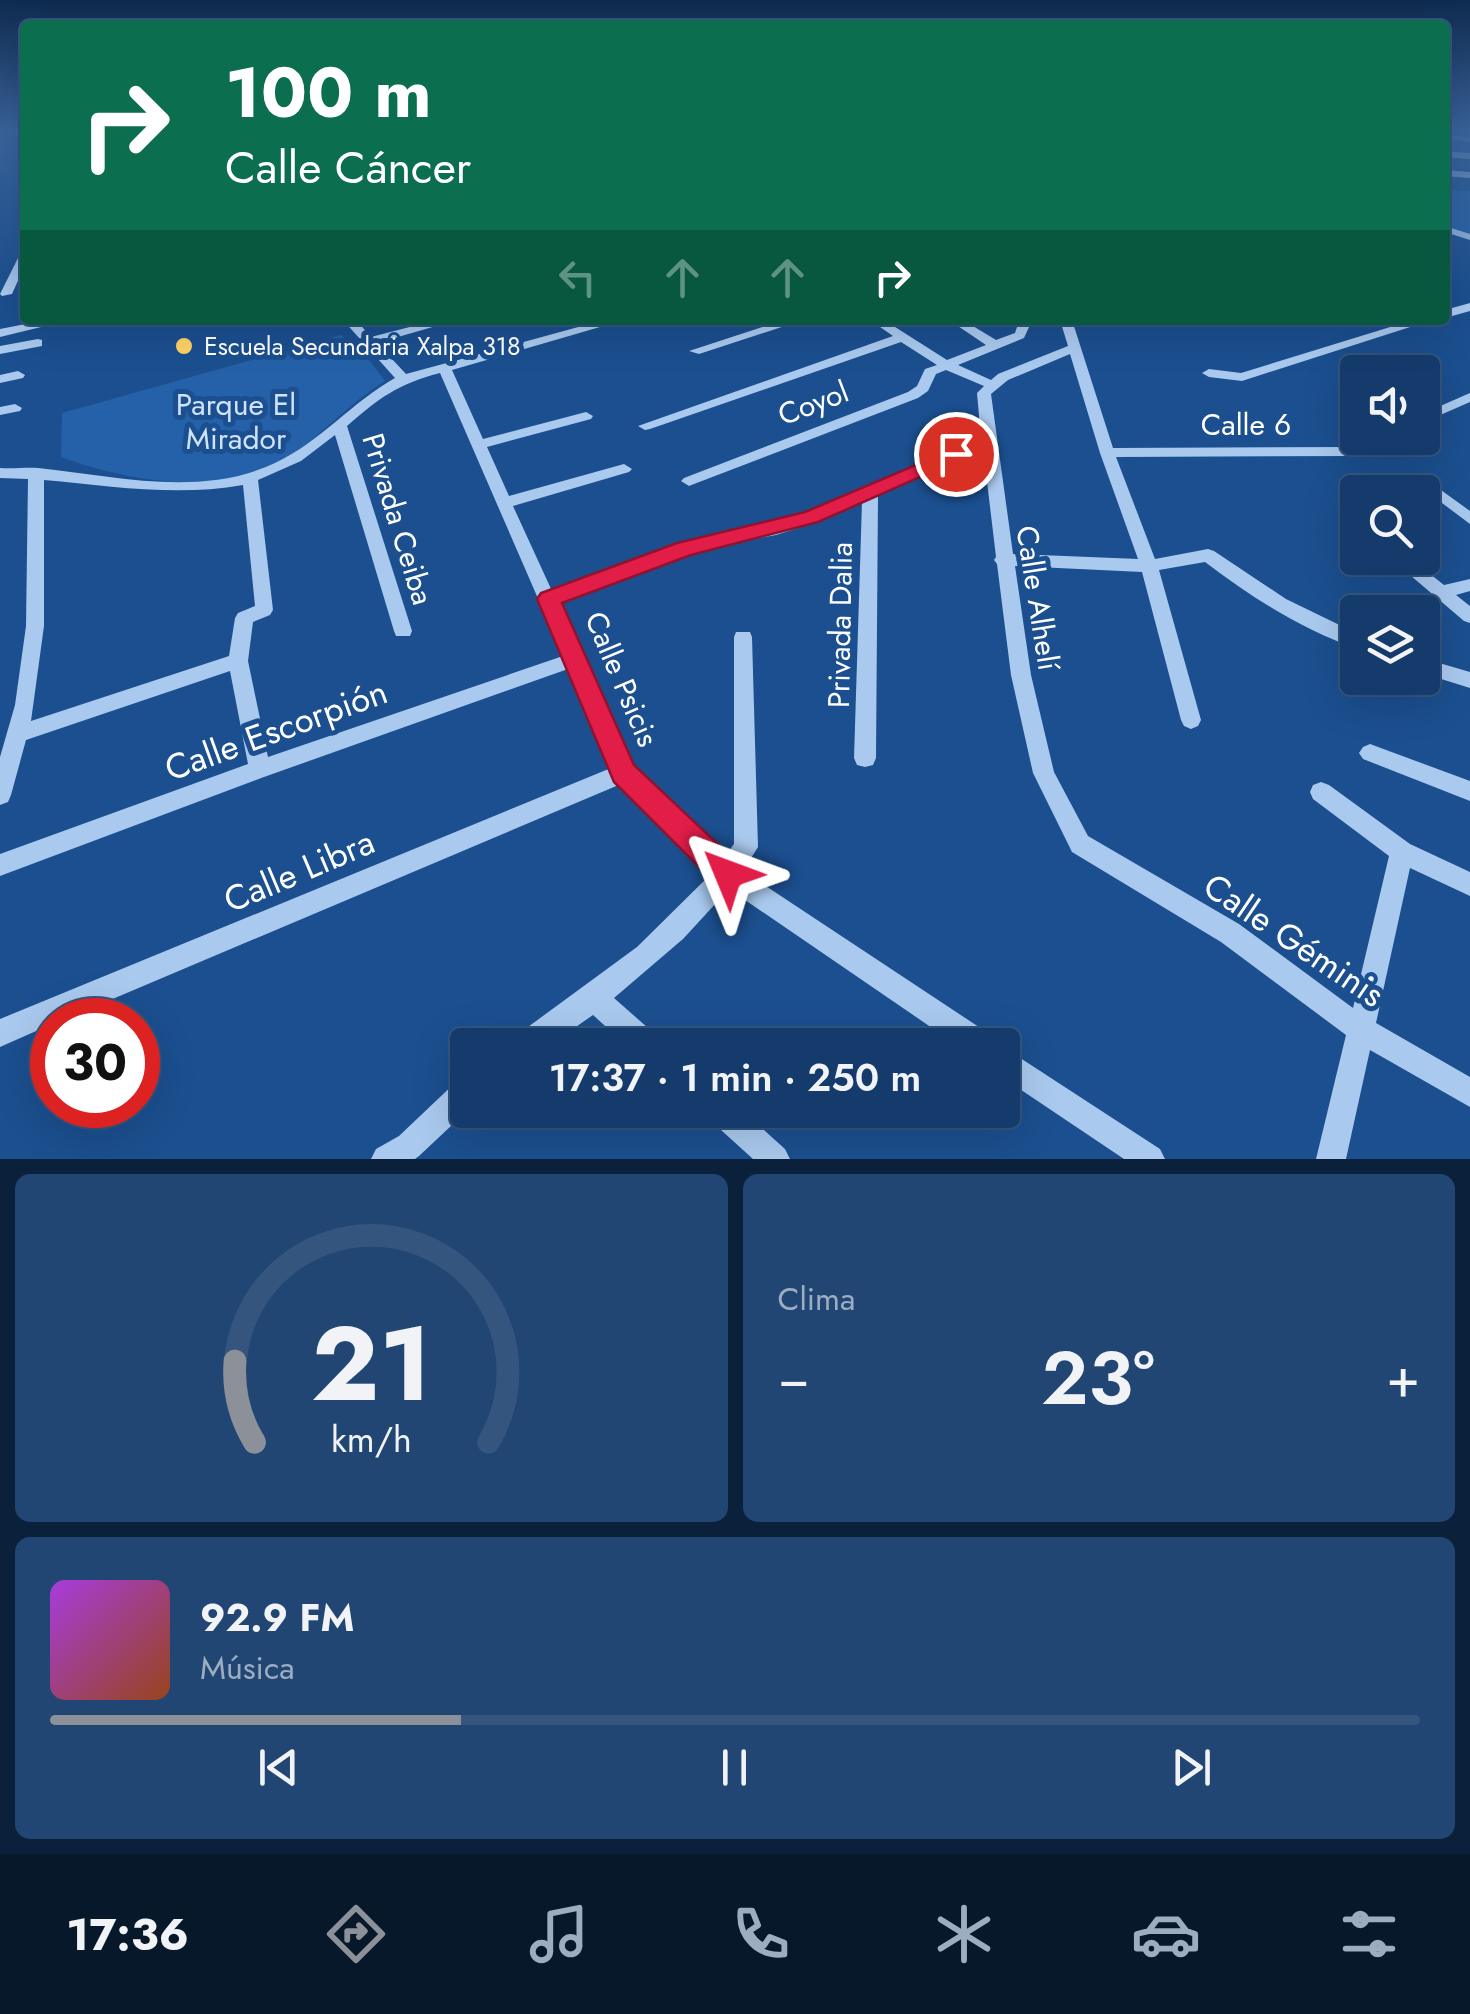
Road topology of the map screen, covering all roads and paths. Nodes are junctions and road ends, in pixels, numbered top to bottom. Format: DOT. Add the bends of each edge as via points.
graph roads {
  1 [pos="20,263"];
  2 [pos="3,294"];
  3 [pos="39,325"];
  4 [pos="353,325"];
  5 [pos="432,325"];
  6 [pos="599,325"];
  7 [pos="781,325"];
  8 [pos="884,325"];
  9 [pos="963,325"];
  10 [pos="1022,325"];
  11 [pos="1067,325"];
  12 [pos="1410,325"];
  13 [pos="0,333"];
  14 [pos="903,338"];
  15 [pos="367,342"];
  16 [pos="38,343"];
  17 [pos="997,346"];
  18 [pos="1074,348"];
  19 [pos="0,350"];
  20 [pos="695,351"];
  21 [pos="946,365"];
  22 [pos="444,367"];
  23 [pos="1208,373"];
  24 [pos="18,375"];
  25 [pos="0,378"];
  26 [pos="403,379"];
  27 [pos="992,385"];
  28 [pos="1470,397"];
  29 [pos="1440,411"];
  30 [pos="586,416"];
  31 [pos="339,424"];
  32 [pos="645,426"];
  33 [pos="988,440"];
  34 [pos="478,445"];
  35 [pos="1340,451"];
  36 [pos="1107,453"];
  37 [pos="624,469"];
  38 [pos="0,473"];
  39 [pos="250,478"];
  40 [pos="689,481"];
  41 [pos="37,482"];
  42 [pos="870,492"];
  43 [pos="1440,496"];
  44 [pos="504,503"];
  45 [pos="1470,519"];
  46 [pos="1003,560"];
  47 [pos="1149,566"];
  48 [pos="1420,575"];
  49 [pos="1470,585"];
  50 [pos="1442,592"];
  51 [pos="549,599"];
  52 [pos="1470,616"];
  53 [pos="403,631"];
  54 [pos="1340,635"];
  55 [pos="744,637"];
  56 [pos="576,660"];
  57 [pos="238,661"];
  58 [pos="1440,671"];
  59 [pos="1470,680"];
  60 [pos="1191,720"];
  61 [pos="15,735"];
  62 [pos="1370,752"];
  63 [pos="865,758"];
  64 [pos="260,769"];
  65 [pos="624,774"];
  66 [pos="1321,792"];
  67 [pos="1470,792"];
  68 [pos="0,795"];
  69 [pos="1080,844"];
  70 [pos="1402,852"];
  71 [pos="0,865"];
  72 [pos="728,874"];
  73 [pos="1470,884"];
  74 [pos="594,999"];
  75 [pos="552,1028"];
  76 [pos="627,1028"];
  77 [pos="956,1028"];
  78 [pos="1361,1030"];
  79 [pos="0,1033"];
  80 [pos="1020,1072"];
  81 [pos="1470,1092"];
  82 [pos="450,1108"];
  83 [pos="740,1128"];
  84 [pos="404,1155"];
  85 [pos="775,1159"];
  86 [pos="1150,1159"];
  87 [pos="1330,1159"];
  1 -- 2 [label="street"];
  3 -- 13 [label="street"];
  4 -- 15 [label="street"];
  5 -- 15 [label="street"];
  6 -- 22 [label="street"];
  7 -- 20 [label="street"];
  8 -- 14 [label="street"];
  9 -- 17 [label="street"];
  10 -- 17 [label="street" via="1020,335"];
  11 -- 18 [label="street"];
  12 -- 23 [label="street" via="1242,376"];
  14 -- 21 [label="street"];
  14 -- 32 [label="street"];
  15 -- 26 [label="street"];
  16 -- 19 [label="street"];
  17 -- 21 [label="street, Coyol"];
  18 -- 27 [label="street"];
  18 -- 36 [label="street"];
  21 -- 27 [label="street"];
  21 -- 40 [label="street, Coyol" via="930,372 913,394"];
  22 -- 26 [label="street"];
  22 -- 34 [label="street, Calle Psicis"];
  24 -- 25 [label="street"];
  26 -- 31 [label="street"];
  27 -- 33 [label="street, Calle Alhelí" via="984,393"];
  28 -- 29 [label="street"];
  30 -- 34 [label="street"];
  31 -- 39 [label="street" via="282,466"];
  31 -- 53 [label="street, Privada Ceiba"];
  33 -- 42 [label="street"];
  33 -- 46 [label="street, Calle Alhelí"];
  34 -- 44 [label="street, Calle Psicis"];
  35 -- 36 [label="street, Calle 6"];
  36 -- 47 [label="street"];
  37 -- 44 [label="street"];
  38 -- 41 [label="street"];
  39 -- 41 [label="street" via="215,487"];
  39 -- 57 [label="street" via="264,610 244,618"];
  41 -- 61 [label="street" via="35,626"];
  42 -- 51 [label="street" via="776,529 660,556"];
  42 -- 63 [label="street, Privada Dalia"];
  43 -- 45 [label="street"];
  44 -- 51 [label="street, Calle Psicis"];
  46 -- 47 [label="street"];
  46 -- 69 [label="street, Calle Alhelí" via="1044,773"];
  47 -- 54 [label="street" via="1208,555 1251,588"];
  47 -- 60 [label="street"];
  48 -- 50 [label="street"];
  49 -- 50 [label="street"];
  50 -- 52 [label="street"];
  51 -- 56 [label="street, Calle Psicis"];
  55 -- 72 [label="street" via="746,847"];
  56 -- 64 [label="street, Calle Escorpión"];
  56 -- 65 [label="street, Calle Psicis"];
  57 -- 61 [label="street"];
  57 -- 64 [label="street"];
  58 -- 59 [label="street"];
  61 -- 68 [label="street"];
  62 -- 67 [label="street"];
  64 -- 71 [label="street, Calle Escorpión"];
  65 -- 72 [label="street, Calle Psicis"];
  65 -- 79 [label="street, Calle Libra"];
  66 -- 70 [label="street"];
  69 -- 78 [label="street, Calle Géminis" via="1230,933"];
  70 -- 73 [label="street"];
  70 -- 78 [label="street"];
  72 -- 74 [label="street"];
  72 -- 77 [label="street, Calle Psicis"];
  74 -- 75 [label="street"];
  74 -- 76 [label="street"];
  78 -- 81 [label="street, Calle Géminis"];
  78 -- 87 [label="street"];
  80 -- 86 [label="street"];
  82 -- 84 [label="street"];
  83 -- 85 [label="street"];
}
